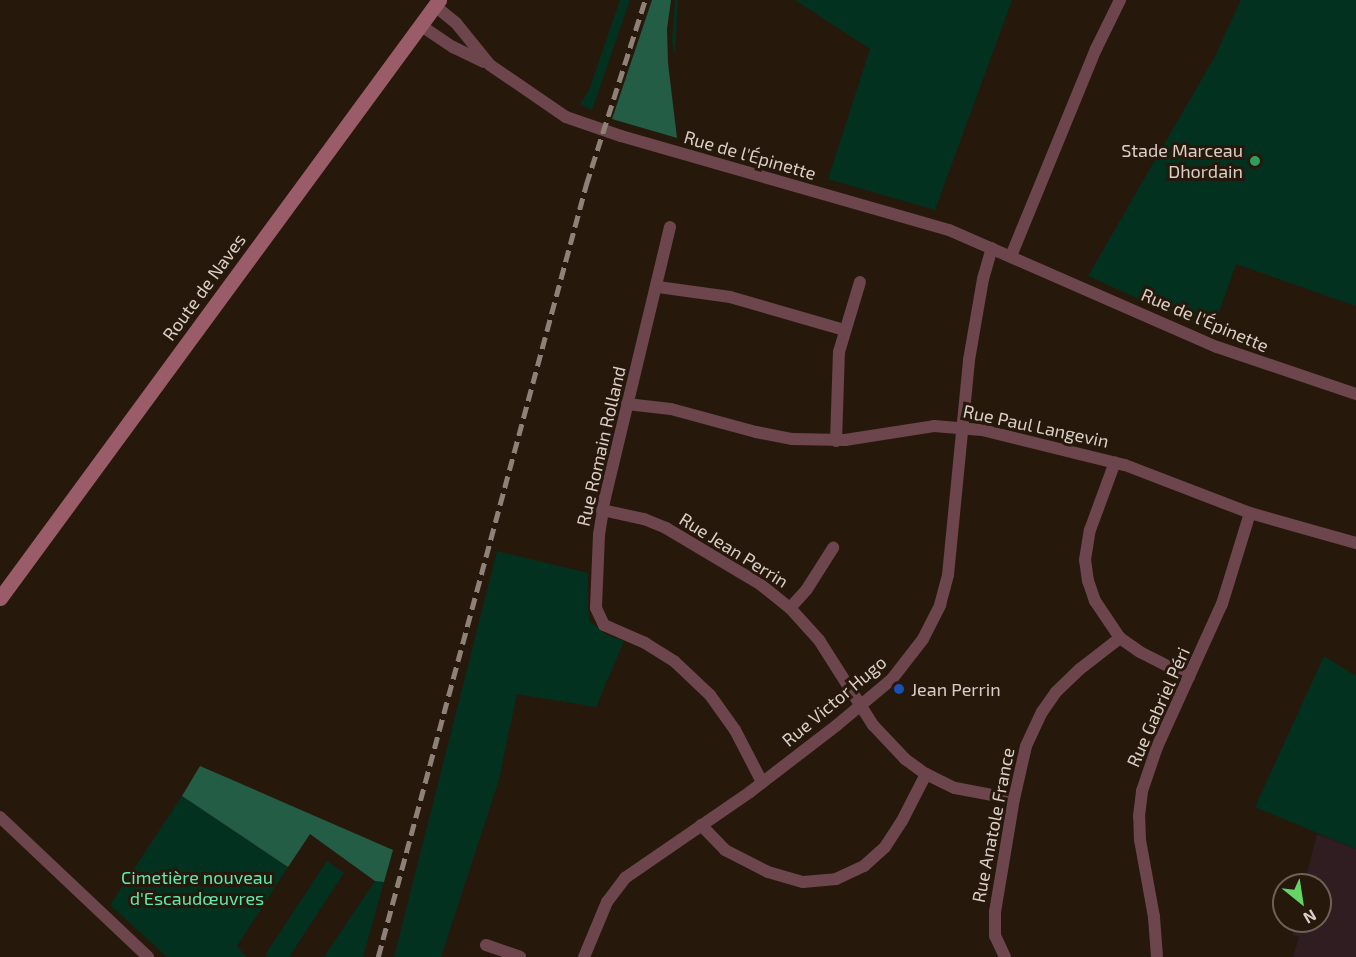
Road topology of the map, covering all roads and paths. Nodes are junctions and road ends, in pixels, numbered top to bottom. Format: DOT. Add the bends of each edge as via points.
graph roads {
  1 [pos="1120,0"];
  2 [pos="437,3"];
  3 [pos="420,25"];
  4 [pos="490,65"];
  5 [pos="670,228"];
  6 [pos="992,248"];
  7 [pos="1011,256"];
  8 [pos="860,282"];
  9 [pos="658,287"];
  10 [pos="844,330"];
  11 [pos="1356,394"];
  12 [pos="627,404"];
  13 [pos="961,427"];
  14 [pos="836,441"];
  15 [pos="1115,462"];
  16 [pos="602,510"];
  17 [pos="1250,513"];
  18 [pos="1356,543"];
  19 [pos="833,548"];
  20 [pos="0,598"];
  21 [pos="790,608"];
  22 [pos="1120,638"];
  23 [pos="1189,677"];
  24 [pos="861,705"];
  25 [pos="926,774"];
  26 [pos="762,782"];
  27 [pos="1014,799"];
  28 [pos="0,817"];
  29 [pos="701,825"];
  30 [pos="486,945"];
  31 [pos="148,957"];
  32 [pos="520,957"];
  33 [pos="584,957"];
  34 [pos="1005,957"];
  35 [pos="1157,957"];
  1 -- 7 [label="street"];
  2 -- 3 [label="main road, Route de Naves"];
  2 -- 4 [label="street, Rue de l'Épinette"];
  3 -- 4 [label="street, Rue de l'Épinette"];
  3 -- 20 [label="main road, Route de Naves"];
  4 -- 6 [label="street, Rue de l'Épinette" via="560,113 586,125 935,226"];
  5 -- 9 [label="street, Rue Romain Rolland"];
  6 -- 7 [label="street, Rue de l'Épinette"];
  6 -- 13 [label="street, Rue Victor Hugo" via="971,346"];
  7 -- 11 [label="street, Rue de l'Épinette" via="1216,347"];
  8 -- 10 [label="street"];
  9 -- 10 [label="street" via="730,297"];
  9 -- 12 [label="street, Rue Romain Rolland"];
  10 -- 14 [label="street" via="837,373"];
  12 -- 14 [label="street, Rue Paul Langevin" via="671,410 780,438"];
  12 -- 16 [label="street, Rue Romain Rolland"];
  13 -- 14 [label="street, Rue Paul Langevin" via="924,427"];
  13 -- 15 [label="street, Rue Paul Langevin"];
  13 -- 24 [label="street, Rue Victor Hugo" via="951,555 940,605 909,659"];
  15 -- 17 [label="street, Rue Paul Langevin"];
  15 -- 22 [label="street" via="1090,530 1085,560 1095,601"];
  16 -- 21 [label="street, Rue Jean Perrin" via="666,528 752,578"];
  16 -- 26 [label="street, Rue Romain Rolland" via="598,615 609,628 655,649 692,676 730,722"];
  17 -- 18 [label="street, Rue Paul Langevin"];
  17 -- 23 [label="street, Rue Gabriel Péri" via="1226,592"];
  19 -- 21 [label="street"];
  21 -- 24 [label="street, Rue Jean Perrin" via="827,650"];
  22 -- 23 [label="street"];
  22 -- 27 [label="street, Rue Anatole France" via="1068,680 1042,712 1026,746"];
  23 -- 35 [label="street, Rue Gabriel Péri" via="1153,757 1140,804 1140,840"];
  24 -- 25 [label="street, Rue Jean Perrin" via="888,743"];
  24 -- 26 [label="street, Rue Victor Hugo"];
  25 -- 27 [label="street, Rue Jean Perrin" via="965,791"];
  25 -- 29 [label="street" via="897,830 879,853 864,866 836,879 803,882 768,872 725,850"];
  26 -- 29 [label="street, Rue Victor Hugo"];
  27 -- 34 [label="street, Rue Anatole France" via="994,920 995,936"];
  28 -- 31 [label="street"];
  29 -- 33 [label="street, Rue Victor Hugo" via="634,870 618,886 602,912"];
  30 -- 32 [label="street"];
}
